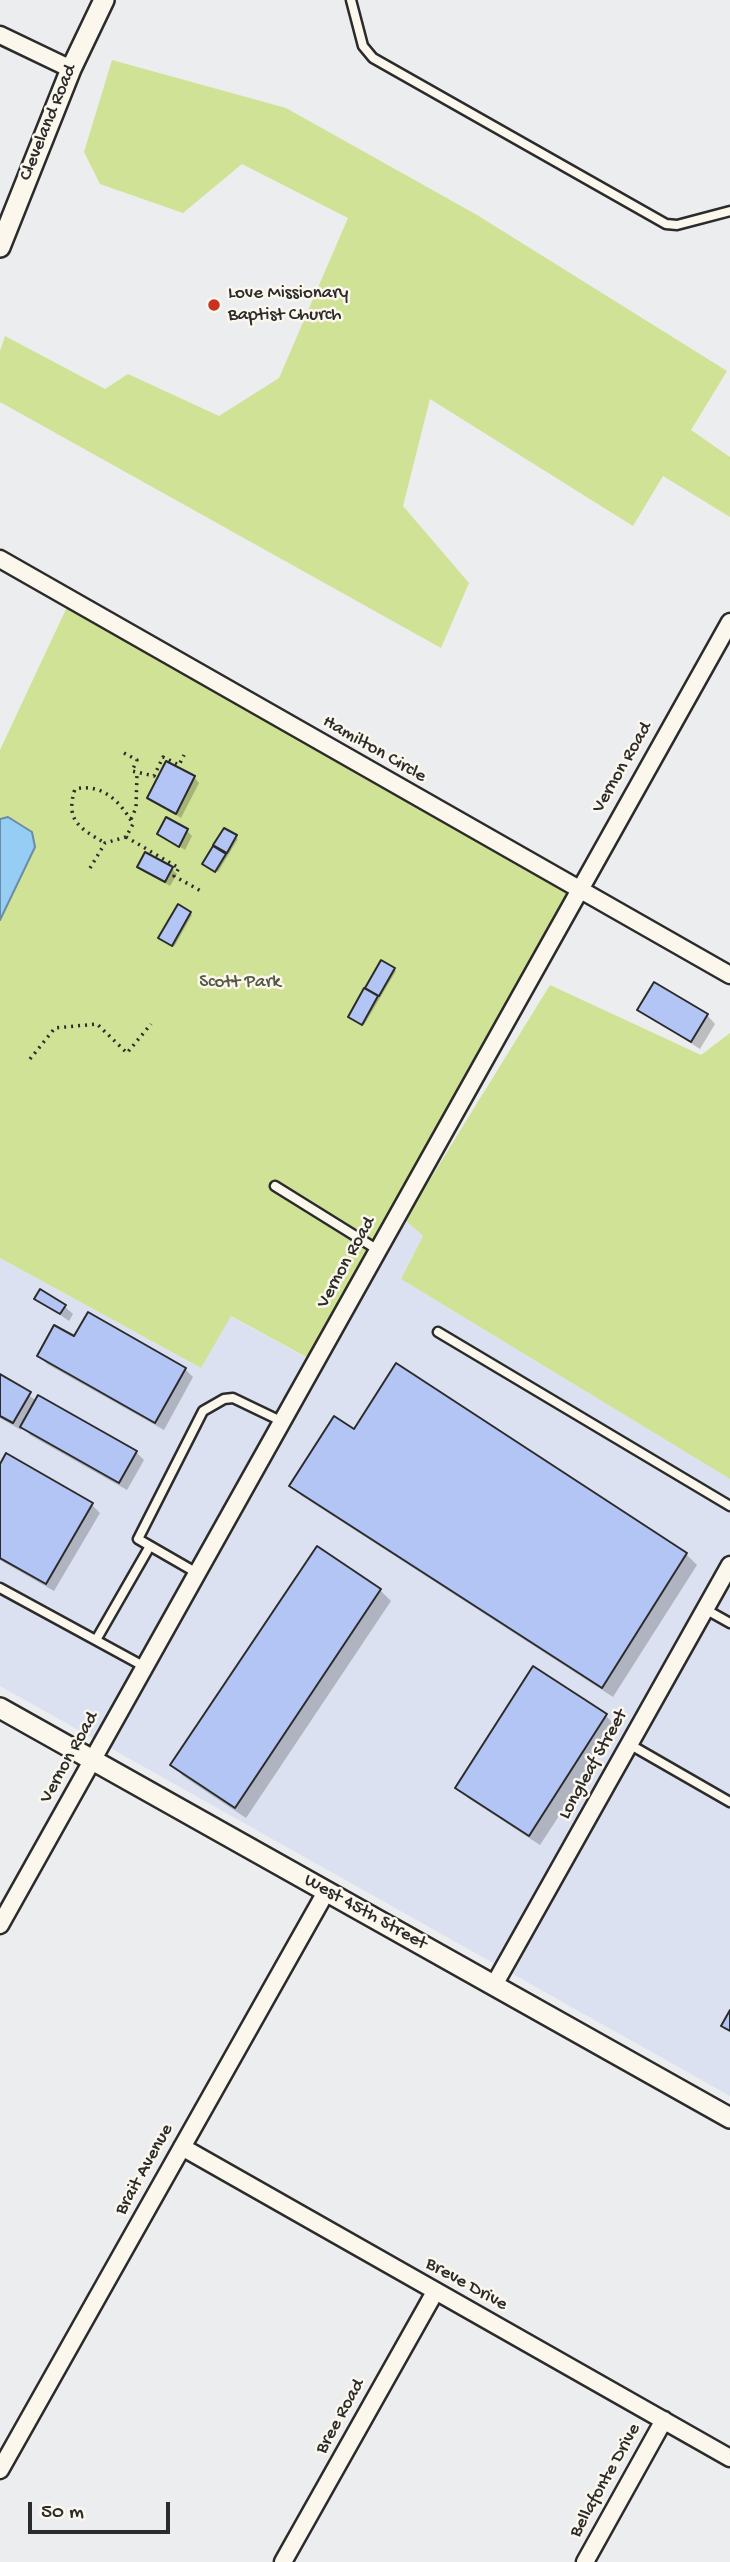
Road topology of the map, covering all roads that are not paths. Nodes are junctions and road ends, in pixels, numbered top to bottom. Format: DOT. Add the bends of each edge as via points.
graph roads {
  1 [pos="104,0"];
  2 [pos="351,0"];
  3 [pos="0,35"];
  4 [pos="71,69"];
  5 [pos="730,211"];
  6 [pos="0,247"];
  7 [pos="0,559"];
  8 [pos="730,622"];
  9 [pos="578,890"];
  10 [pos="730,975"];
  11 [pos="275,1186"];
  12 [pos="378,1250"];
  13 [pos="438,1332"];
  14 [pos="283,1422"];
  15 [pos="730,1506"];
  16 [pos="150,1546"];
  17 [pos="730,1565"];
  18 [pos="197,1573"];
  19 [pos="0,1588"];
  20 [pos="705,1609"];
  21 [pos="730,1623"];
  22 [pos="96,1640"];
  23 [pos="145,1667"];
  24 [pos="0,1708"];
  25 [pos="629,1744"];
  26 [pos="93,1759"];
  27 [pos="730,1802"];
  28 [pos="326,1892"];
  29 [pos="0,1925"];
  30 [pos="494,1984"];
  31 [pos="730,2118"];
  32 [pos="182,2147"];
  33 [pos="435,2292"];
  34 [pos="664,2420"];
  35 [pos="730,2458"];
  36 [pos="0,2470"];
  37 [pos="283,2562"];
  38 [pos="585,2562"];
  1 -- 4 [label="street, Cleveland Road"];
  2 -- 5 [label="lane" via="363,46 373,58 666,224"];
  3 -- 4 [label="street"];
  4 -- 6 [label="street, Cleveland Road"];
  7 -- 9 [label="street, Hamilton Circle"];
  8 -- 9 [label="street, Vernon Road"];
  9 -- 10 [label="street, Hamilton Circle"];
  9 -- 12 [label="street, Vernon Road"];
  11 -- 12 [label="lane"];
  12 -- 14 [label="street, Vernon Road"];
  13 -- 15 [label="lane"];
  14 -- 16 [label="lane" via="233,1398 204,1411 138,1539"];
  14 -- 18 [label="street, Vernon Road"];
  16 -- 18 [label="lane"];
  16 -- 22 [label="lane"];
  17 -- 20 [label="street, Longleaf Street"];
  18 -- 23 [label="street, Vernon Road"];
  19 -- 22 [label="lane"];
  20 -- 21 [label="lane"];
  20 -- 25 [label="street, Longleaf Street"];
  22 -- 23 [label="lane"];
  23 -- 26 [label="street, Vernon Road"];
  24 -- 26 [label="street, West 45th Street"];
  25 -- 27 [label="lane"];
  25 -- 30 [label="street, Longleaf Street"];
  26 -- 28 [label="street, West 45th Street"];
  26 -- 29 [label="street, Vernon Road"];
  28 -- 30 [label="street, West 45th Street"];
  28 -- 32 [label="street, Brait Avenue"];
  30 -- 31 [label="street, West 45th Street"];
  32 -- 33 [label="street, Breve Drive"];
  32 -- 36 [label="street, Brait Avenue"];
  33 -- 34 [label="street, Breve Drive"];
  33 -- 37 [label="street, Bree Road"];
  34 -- 35 [label="street, Breve Drive"];
  34 -- 38 [label="street, Bellafonte Drive"];
}
